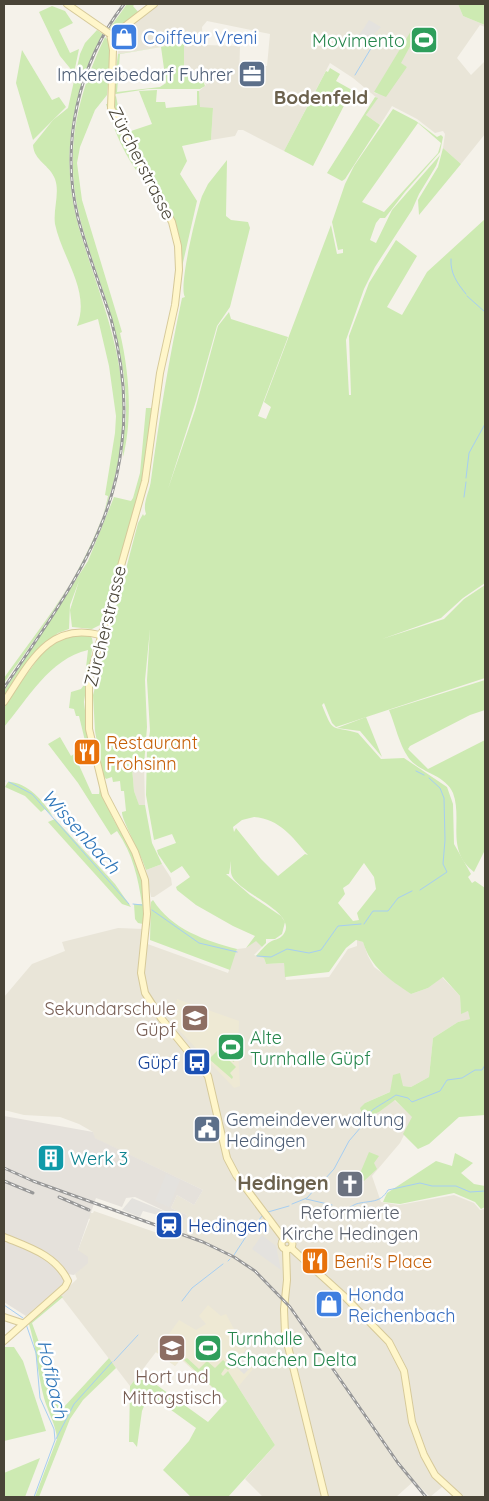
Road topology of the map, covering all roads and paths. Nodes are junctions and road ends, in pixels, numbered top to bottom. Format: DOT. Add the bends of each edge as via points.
graph roads {
  1 [pos="67,4"];
  2 [pos="154,4"];
  3 [pos="110,35"];
  4 [pos="100,635"];
  5 [pos="4,702"];
  6 [pos="4,1238"];
  7 [pos="288,1249"];
  8 [pos="4,1317"];
  9 [pos="22,1323"];
  10 [pos="4,1341"];
  11 [pos="326,1497"];
  12 [pos="459,1497"];
  1 -- 3 [label="main road, bridge"];
  2 -- 3 [label="main road"];
  3 -- 4 [label="main road, Zürcherstrasse" via="113,50 111,108 172,222 179,270 176,305 160,373 145,482"];
  4 -- 5 [label="main road" via="76,631 54,639 32,661"];
  4 -- 7 [label="main road, Zürcherstrasse" via="89,679 89,729 105,795 133,846 144,880 147,909 141,962 143,986 158,1014 208,1076 227,1158 284,1239 292,1240"];
  6 -- 9 [label="main road" via="40,1252 68,1280 65,1287"];
  7 -- 11 [label="main road" via="285,1330"];
  7 -- 12 [label="main road" via="345,1297 389,1342 404,1371 412,1422 424,1455 444,1483"];
  8 -- 9 [label="main road"];
  9 -- 10 [label="main road"];
}
